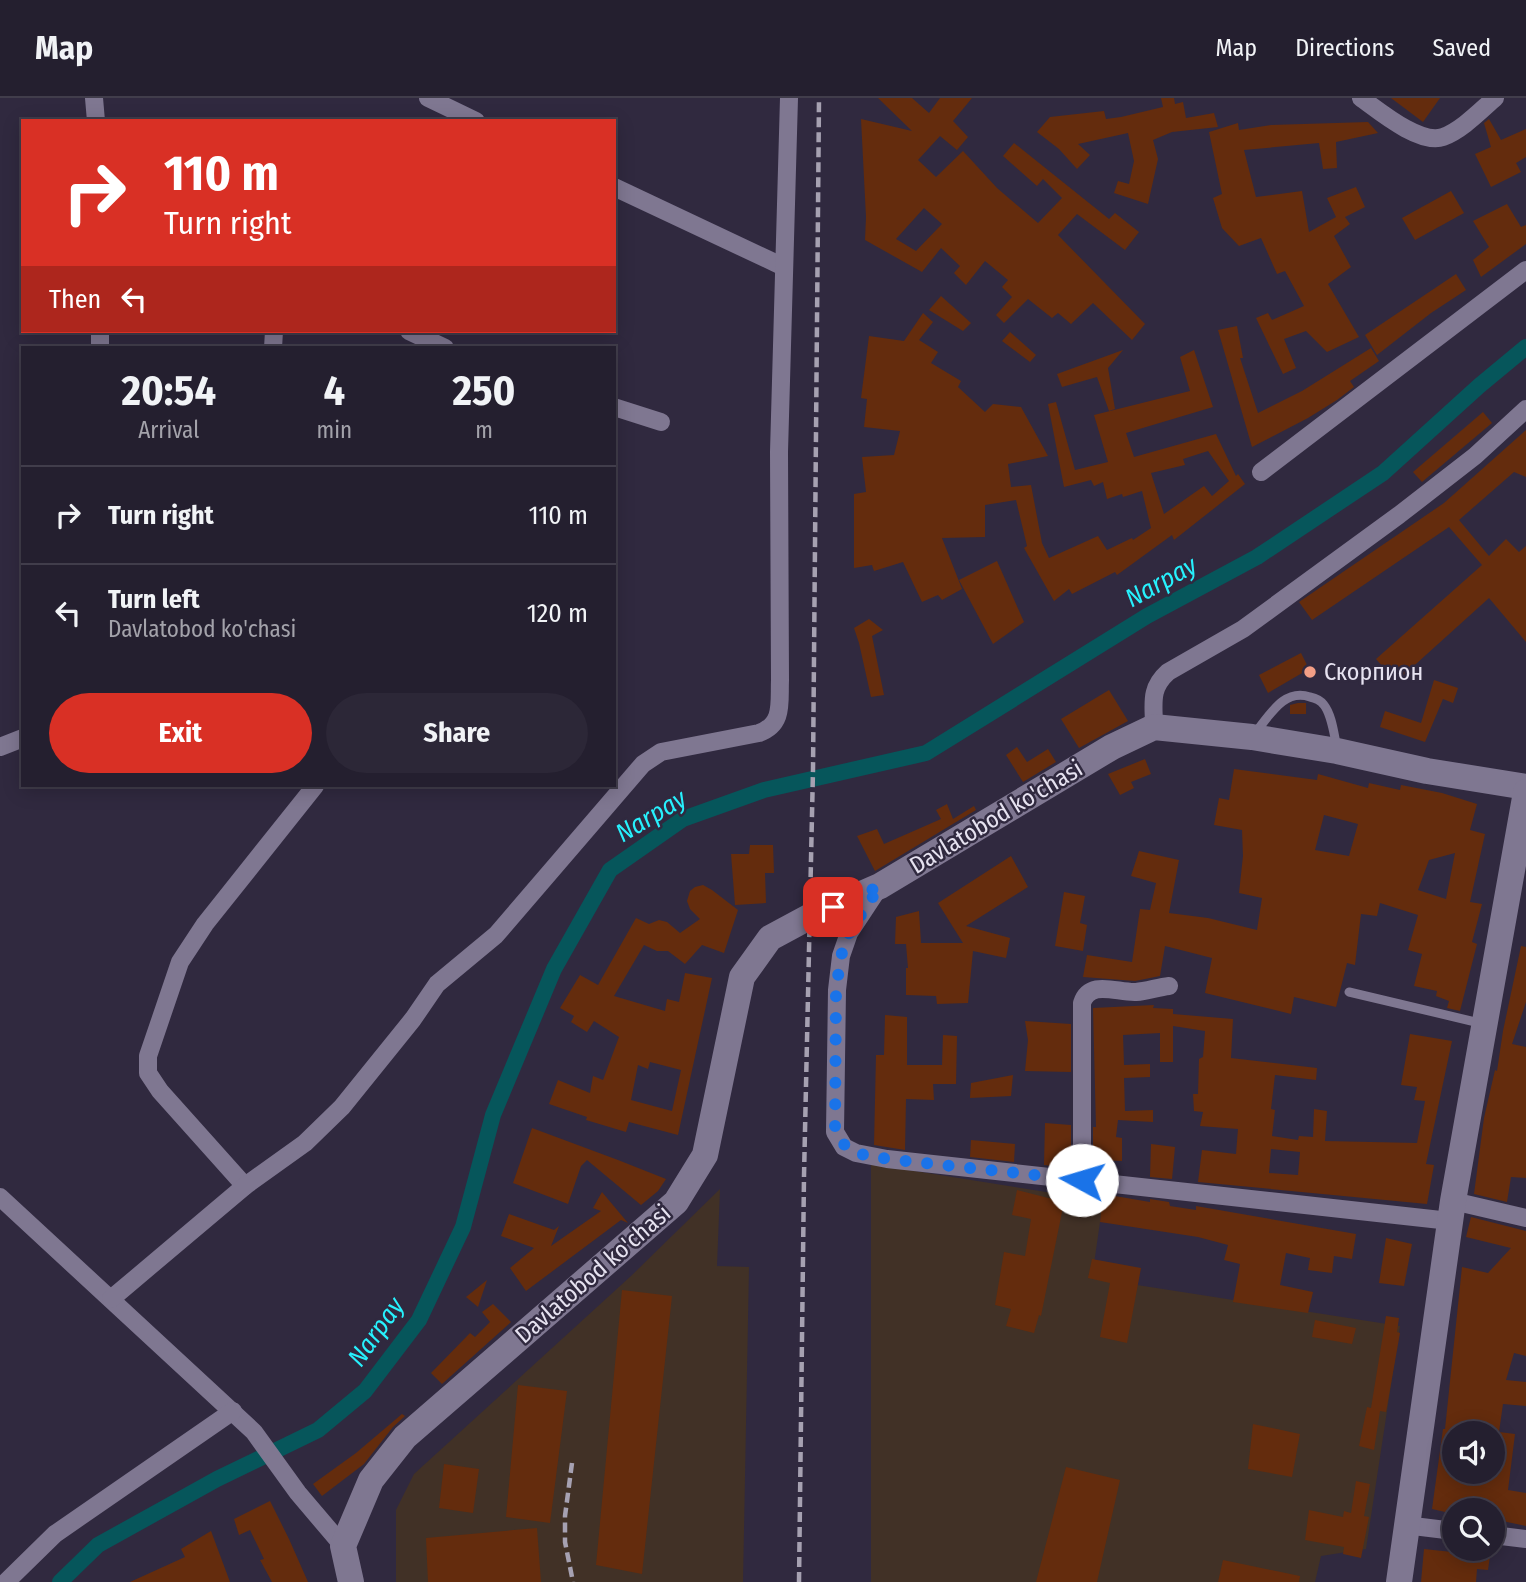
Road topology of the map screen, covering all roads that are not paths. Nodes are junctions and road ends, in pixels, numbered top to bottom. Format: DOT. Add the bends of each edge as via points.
graph roads {
  1 [pos="94,98"];
  2 [pos="428,98"];
  3 [pos="789,98"];
  4 [pos="1361,98"];
  5 [pos="1495,98"];
  6 [pos="96,119"];
  7 [pos="472,119"];
  8 [pos="616,188"];
  9 [pos="784,267"];
  10 [pos="1526,270"];
  11 [pos="413,333"];
  12 [pos="441,346"];
  13 [pos="616,408"];
  14 [pos="1526,409"];
  15 [pos="661,422"];
  16 [pos="1261,472"];
  17 [pos="1154,727"];
  18 [pos="1252,737"];
  19 [pos="21,739"];
  20 [pos="0,747"];
  21 [pos="1337,751"];
  22 [pos="314,787"];
  23 [pos="1526,787"];
  24 [pos="1525,810"];
  25 [pos="880,886"];
  26 [pos="1169,985"];
  27 [pos="1349,992"];
  28 [pos="1485,1024"];
  29 [pos="1082,1180"];
  30 [pos="245,1186"];
  31 [pos="0,1197"];
  32 [pos="1452,1211"];
  33 [pos="1526,1218"];
  34 [pos="111,1299"];
  35 [pos="233,1411"];
  36 [pos="1405,1525"];
  37 [pos="1442,1530"];
  38 [pos="1505,1536"];
  39 [pos="1526,1539"];
  40 [pos="343,1546"];
  41 [pos="6,1582"];
  42 [pos="351,1582"];
  43 [pos="1399,1582"];
  1 -- 6 [label="street"];
  2 -- 7 [label="street"];
  3 -- 9 [label="street"];
  4 -- 5 [label="street" via="1409,130 1441,138"];
  8 -- 9 [label="street"];
  9 -- 30 [label="street" via="780,680 778,716 771,729 661,751 643,764 496,935 437,984 342,1107 305,1143"];
  10 -- 16 [label="street"];
  11 -- 12 [label="street"];
  13 -- 15 [label="street"];
  14 -- 17 [label="street" via="1475,456 1377,531 1243,629 1168,672 1154,690"];
  17 -- 18 [label="street"];
  17 -- 25 [label="street, Davlatobod ko'chasi" via="1112,747"];
  18 -- 21 [label="street"];
  18 -- 21 [label="lane" via="1281,702 1302,694 1325,706"];
  19 -- 20 [label="street"];
  21 -- 23 [label="street"];
  22 -- 30 [label="street" via="180,962 148,1056 148,1073 160,1091"];
  24 -- 28 [label="street"];
  25 -- 29 [label="street" via="849,933 836,990 835,1132 845,1147 887,1159"];
  25 -- 40 [label="street, Davlatobod ko'chasi" via="771,938 742,977 705,1155 676,1202 405,1437 371,1480"];
  26 -- 29 [label="street" via="1134,992 1105,988 1085,994"];
  27 -- 28 [label="lane"];
  28 -- 32 [label="street"];
  29 -- 32 [label="street"];
  30 -- 34 [label="street"];
  31 -- 34 [label="street"];
  32 -- 33 [label="street"];
  32 -- 36 [label="street"];
  34 -- 35 [label="street"];
  35 -- 40 [label="street"];
  35 -- 41 [label="street" via="55,1534"];
  36 -- 37 [label="street"];
  36 -- 43 [label="street"];
  38 -- 39 [label="street"];
  40 -- 42 [label="street"];
}
